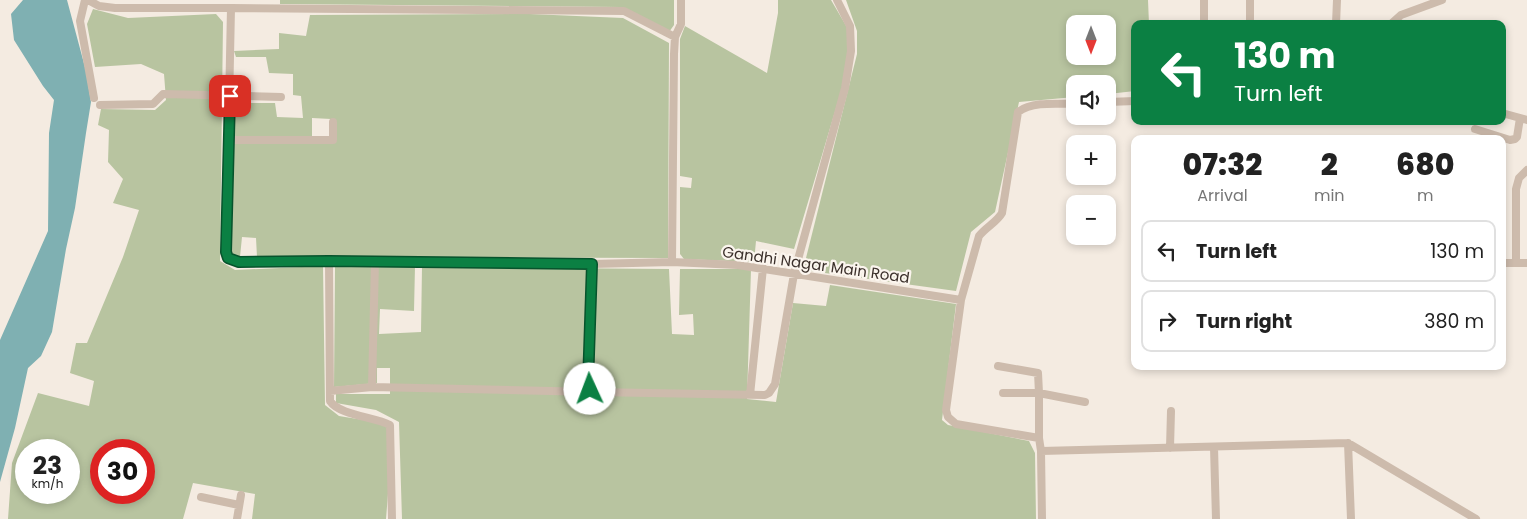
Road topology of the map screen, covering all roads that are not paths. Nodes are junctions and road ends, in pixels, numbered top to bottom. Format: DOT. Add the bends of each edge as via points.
graph roads {
  1 [pos="87,0"];
  2 [pos="682,0"];
  3 [pos="837,0"];
  4 [pos="1204,0"];
  5 [pos="1250,0"];
  6 [pos="1337,0"];
  7 [pos="1442,0"];
  8 [pos="231,8"];
  9 [pos="1204,20"];
  10 [pos="1250,20"];
  11 [pos="1336,20"];
  12 [pos="1396,20"];
  13 [pos="675,37"];
  14 [pos="230,96"];
  15 [pos="281,97"];
  16 [pos="94,98"];
  17 [pos="1116,102"];
  18 [pos="1131,102"];
  19 [pos="1066,104"];
  20 [pos="100,105"];
  21 [pos="1506,114"];
  22 [pos="1524,119"];
  23 [pos="333,122"];
  24 [pos="1475,129"];
  25 [pos="1494,135"];
  26 [pos="1506,139"];
  27 [pos="229,140"];
  28 [pos="1527,170"];
  29 [pos="329,261"];
  30 [pos="375,262"];
  31 [pos="672,262"];
  32 [pos="1506,263"];
  33 [pos="1516,263"];
  34 [pos="1527,263"];
  35 [pos="592,264"];
  36 [pos="763,268"];
  37 [pos="794,274"];
  38 [pos="961,300"];
  39 [pos="998,366"];
  40 [pos="372,387"];
  41 [pos="330,391"];
  42 [pos="593,392"];
  43 [pos="1003,393"];
  44 [pos="1039,393"];
  45 [pos="750,395"];
  46 [pos="1085,402"];
  47 [pos="1171,411"];
  48 [pos="1039,438"];
  49 [pos="1348,443"];
  50 [pos="1214,447"];
  51 [pos="1170,448"];
  52 [pos="1041,451"];
  53 [pos="241,495"];
  54 [pos="201,497"];
  55 [pos="239,505"];
  56 [pos="237,519"];
  57 [pos="392,519"];
  58 [pos="1042,519"];
  59 [pos="1216,519"];
  60 [pos="1351,519"];
  61 [pos="1476,519"];
  1 -- 8 [label="street" via="99,6 116,8"];
  1 -- 16 [label="street" via="80,21"];
  2 -- 13 [label="street" via="681,24"];
  3 -- 37 [label="street" via="850,26 851,50 845,88"];
  4 -- 9 [label="street"];
  5 -- 10 [label="street"];
  6 -- 11 [label="street"];
  7 -- 12 [label="street" via="1401,15"];
  8 -- 13 [label="street" via="624,11"];
  8 -- 14 [label="street, Gandhi Nagar Main Road"];
  13 -- 31 [label="street"];
  14 -- 15 [label="street"];
  14 -- 20 [label="street" via="163,94 153,104"];
  14 -- 27 [label="street, Gandhi Nagar Main Road"];
  17 -- 18 [label="street"];
  19 -- 38 [label="street" via="1037,105 1018,112 1002,213 979,236"];
  21 -- 22 [label="street"];
  22 -- 26 [label="street" via="1518,137"];
  23 -- 27 [label="street" via="332,140"];
  24 -- 25 [label="street"];
  27 -- 29 [label="street, Gandhi Nagar Main Road" via="228,258 239,262"];
  28 -- 33 [label="street" via="1519,178 1516,189"];
  29 -- 30 [label="street, Gandhi Nagar Main Road"];
  29 -- 41 [label="street"];
  30 -- 35 [label="street, Gandhi Nagar Main Road"];
  30 -- 40 [label="street"];
  31 -- 35 [label="street, Gandhi Nagar Main Road"];
  31 -- 36 [label="street, Gandhi Nagar Main Road"];
  32 -- 33 [label="street"];
  33 -- 34 [label="street"];
  35 -- 42 [label="street" via="588,384"];
  36 -- 37 [label="street, Gandhi Nagar Main Road"];
  36 -- 45 [label="street"];
  37 -- 38 [label="street, Gandhi Nagar Main Road"];
  37 -- 45 [label="street" via="775,384 765,395"];
  38 -- 48 [label="street" via="946,410 948,417 956,424"];
  39 -- 44 [label="street" via="1038,373"];
  40 -- 41 [label="street"];
  40 -- 42 [label="street"];
  41 -- 57 [label="street" via="333,406 390,425"];
  42 -- 45 [label="street"];
  43 -- 44 [label="street"];
  44 -- 46 [label="street"];
  44 -- 48 [label="street"];
  47 -- 51 [label="street"];
  48 -- 52 [label="street"];
  49 -- 50 [label="street"];
  49 -- 60 [label="street"];
  49 -- 61 [label="street"];
  50 -- 51 [label="street"];
  50 -- 59 [label="street"];
  51 -- 52 [label="street"];
  52 -- 58 [label="street"];
  53 -- 55 [label="street"];
  54 -- 55 [label="street"];
  55 -- 56 [label="street"];
}
